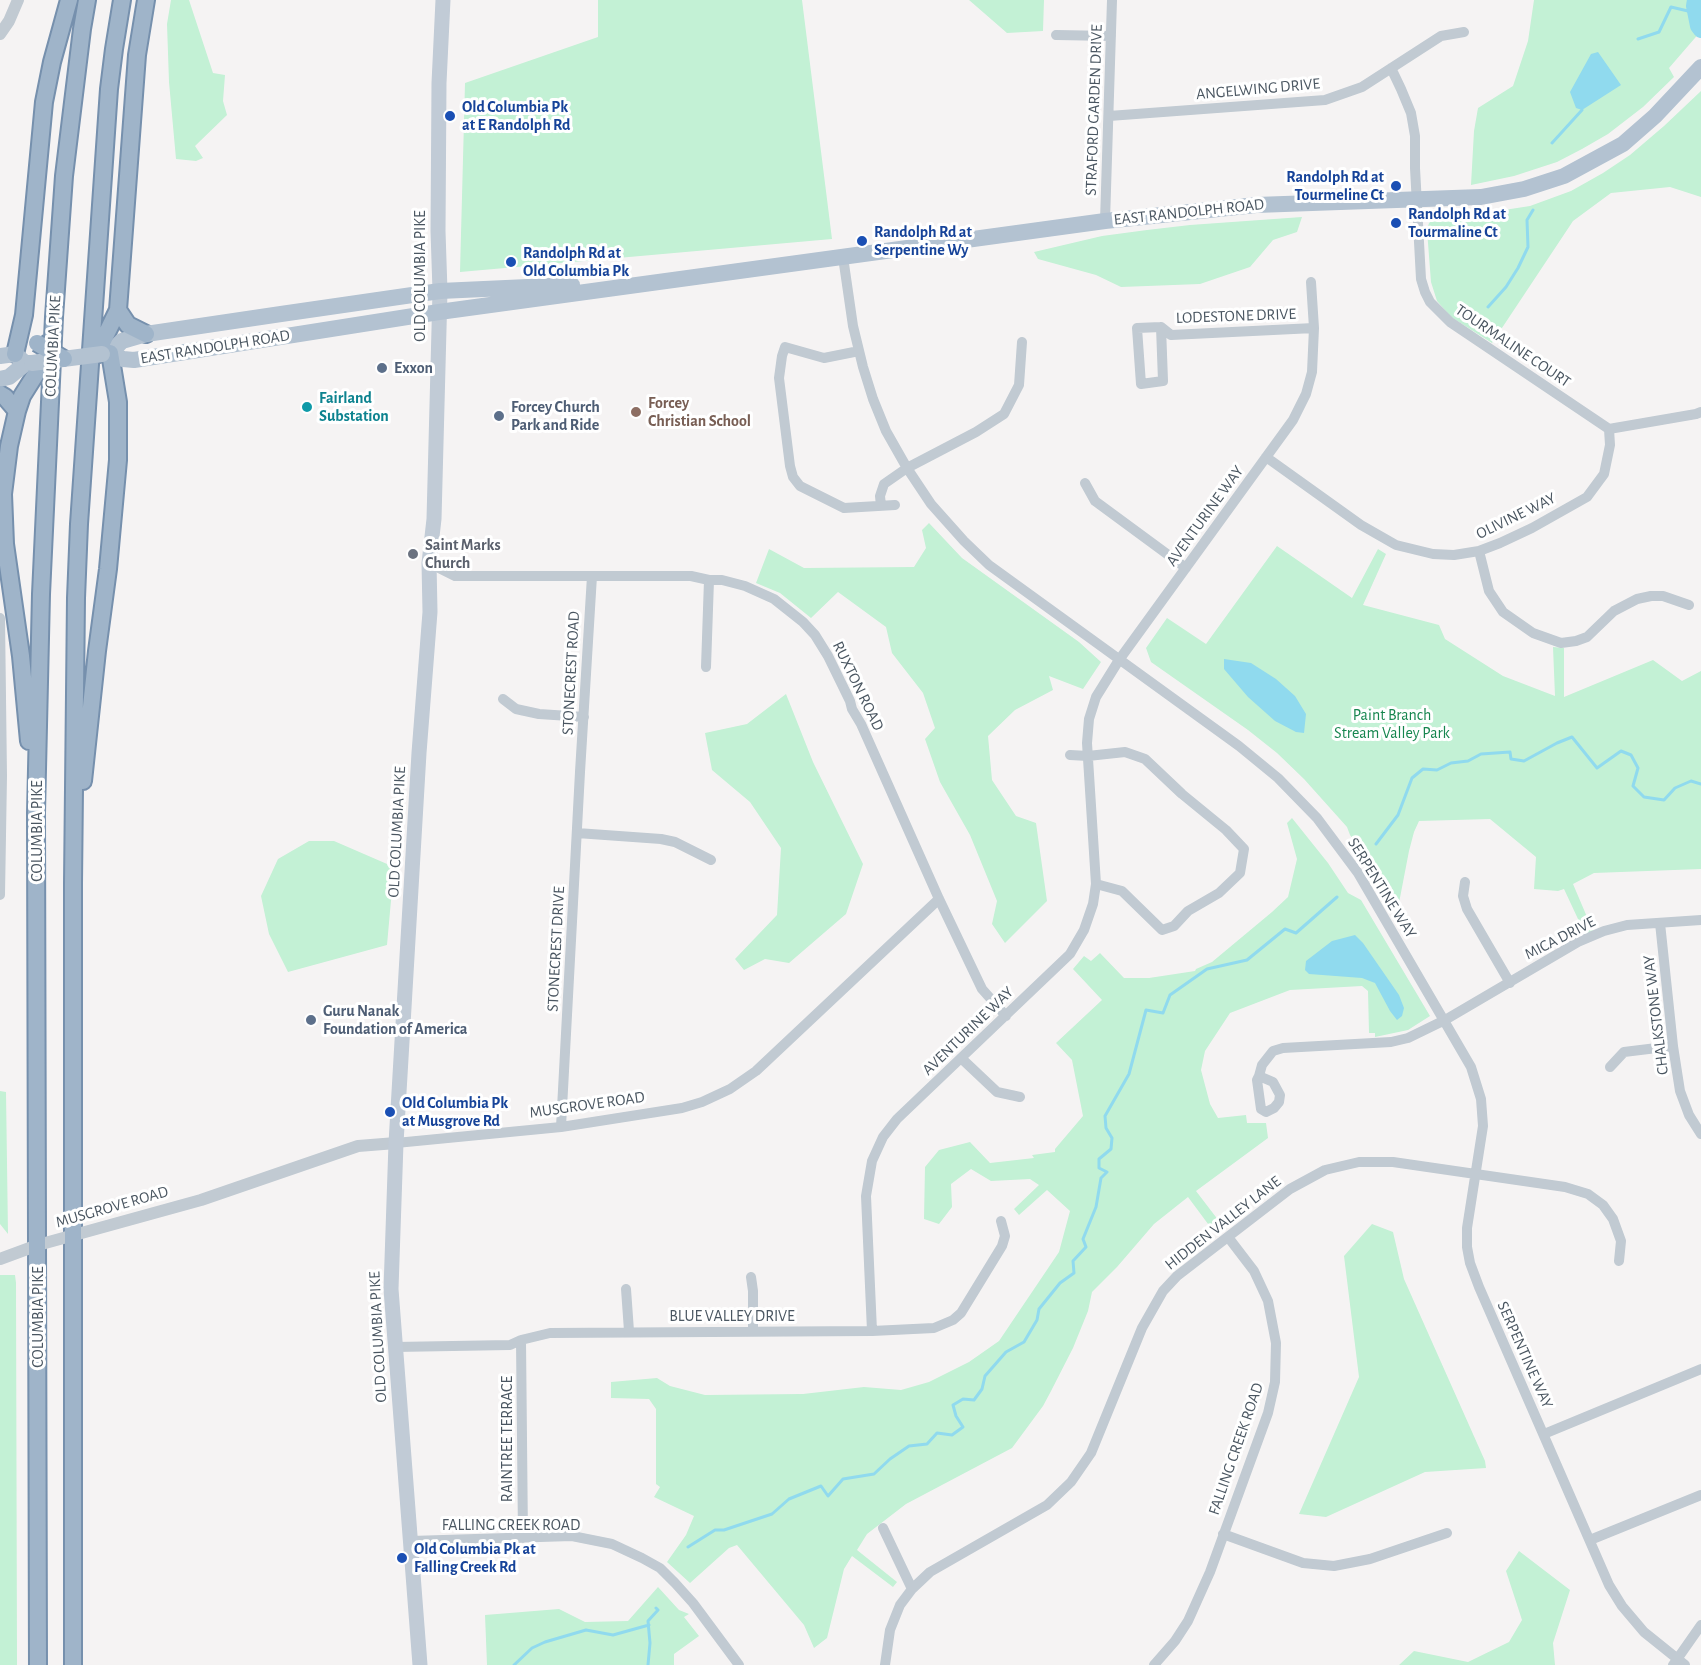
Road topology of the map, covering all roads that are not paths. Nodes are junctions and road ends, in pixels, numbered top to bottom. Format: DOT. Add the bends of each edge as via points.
graph roads {
  1 [pos="18,0"];
  2 [pos="69,0"];
  3 [pos="87,0"];
  4 [pos="122,0"];
  5 [pos="146,0"];
  6 [pos="443,0"];
  7 [pos="1112,0"];
  8 [pos="1464,32"];
  9 [pos="0,34"];
  10 [pos="1056,35"];
  11 [pos="1111,36"];
  12 [pos="1390,68"];
  13 [pos="1700,68"];
  14 [pos="1109,116"];
  15 [pos="1418,199"];
  16 [pos="1105,220"];
  17 [pos="843,257"];
  18 [pos="1311,282"];
  19 [pos="639,285"];
  20 [pos="440,291"];
  21 [pos="118,310"];
  22 [pos="438,312"];
  23 [pos="24,315"];
  24 [pos="1161,327"];
  25 [pos="1314,328"];
  26 [pos="146,334"];
  27 [pos="1022,342"];
  28 [pos="859,351"];
  29 [pos="102,352"];
  30 [pos="64,359"];
  31 [pos="23,360"];
  32 [pos="0,379"];
  33 [pos="0,394"];
  34 [pos="16,411"];
  35 [pos="1701,412"];
  36 [pos="1609,429"];
  37 [pos="1266,457"];
  38 [pos="907,468"];
  39 [pos="1085,483"];
  40 [pos="895,505"];
  41 [pos="881,506"];
  42 [pos="1479,551"];
  43 [pos="429,563"];
  44 [pos="1186,568"];
  45 [pos="592,576"];
  46 [pos="709,580"];
  47 [pos="1689,605"];
  48 [pos="0,618"];
  49 [pos="1119,660"];
  50 [pos="706,667"];
  51 [pos="503,699"];
  52 [pos="584,717"];
  53 [pos="1070,755"];
  54 [pos="1088,756"];
  55 [pos="580,772"];
  56 [pos="1,788"];
  57 [pos="0,808"];
  58 [pos="36,813"];
  59 [pos="578,833"];
  60 [pos="711,860"];
  61 [pos="1465,882"];
  62 [pos="73,884"];
  63 [pos="1096,884"];
  64 [pos="1,895"];
  65 [pos="939,899"];
  66 [pos="1701,920"];
  67 [pos="1660,923"];
  68 [pos="1510,983"];
  69 [pos="1006,1016"];
  70 [pos="1445,1020"];
  71 [pos="1673,1046"];
  72 [pos="961,1058"];
  73 [pos="1610,1067"];
  74 [pos="1259,1076"];
  75 [pos="1020,1097"];
  76 [pos="561,1127"];
  77 [pos="1701,1134"];
  78 [pos="396,1143"];
  79 [pos="1476,1174"];
  80 [pos="1001,1221"];
  81 [pos="74,1236"];
  82 [pos="1228,1236"];
  83 [pos="38,1245"];
  84 [pos="0,1259"];
  85 [pos="1619,1261"];
  86 [pos="751,1277"];
  87 [pos="626,1289"];
  88 [pos="629,1331"];
  89 [pos="753,1331"];
  90 [pos="872,1331"];
  91 [pos="521,1340"];
  92 [pos="395,1347"];
  93 [pos="1701,1369"];
  94 [pos="1544,1434"];
  95 [pos="1701,1495"];
  96 [pos="883,1528"];
  97 [pos="1447,1533"];
  98 [pos="1223,1534"];
  99 [pos="523,1538"];
  100 [pos="1590,1540"];
  101 [pos="411,1541"];
  102 [pos="912,1589"];
  103 [pos="1701,1625"];
  104 [pos="1678,1663"];
  105 [pos="38,1665"];
  106 [pos="73,1665"];
  107 [pos="420,1665"];
  108 [pos="739,1665"];
  109 [pos="885,1665"];
  110 [pos="1154,1665"];
  1 -- 9 [label="street"];
  2 -- 23 [label="highway" via="44,102"];
  3 -- 58 [label="highway, COLUMBIA PIKE" via="64,176 54,317"];
  4 -- 62 [label="highway" via="109,89 79,524"];
  5 -- 21 [label="highway" via="136,56"];
  6 -- 20 [label="main road, OLD COLUMBIA PIKE" via="439,83"];
  7 -- 11 [label="street, STRAFORD GARDEN DRIVE"];
  8 -- 12 [label="street, ANGELWING DRIVE" via="1441,36"];
  10 -- 11 [label="street"];
  11 -- 14 [label="street, STRAFORD GARDEN DRIVE"];
  12 -- 14 [label="street, ANGELWING DRIVE" via="1362,87 1325,100"];
  12 -- 15 [label="street, TOURMALINE COURT" via="1411,113"];
  13 -- 15 [label="main road, EAST RANDOLPH ROAD" via="1623,144 1564,176 1480,197"];
  14 -- 16 [label="street, STRAFORD GARDEN DRIVE"];
  15 -- 16 [label="main road, EAST RANDOLPH ROAD" via="1256,205"];
  15 -- 36 [label="street, TOURMALINE COURT" via="1421,279 1430,302 1450,322"];
  16 -- 17 [label="main road, EAST RANDOLPH ROAD"];
  17 -- 19 [label="main road, EAST RANDOLPH ROAD"];
  17 -- 28 [label="street, SERPENTINE WAY"];
  18 -- 25 [label="street, AVENTURINE WAY"];
  19 -- 20 [label="main road, EAST RANDOLPH ROAD"];
  19 -- 22 [label="main road, EAST RANDOLPH ROAD"];
  20 -- 22 [label="main road, OLD COLUMBIA PIKE"];
  20 -- 26 [label="main road, EAST RANDOLPH ROAD"];
  21 -- 26 [label="highway" via="128,325"];
  21 -- 29 [label="highway"];
  22 -- 29 [label="main road, EAST RANDOLPH ROAD" via="134,360"];
  22 -- 43 [label="main road, OLD COLUMBIA PIKE" via="434,519"];
  23 -- 30 [label="highway, bridge" via="29,334 37,343"];
  23 -- 31 [label="highway"];
  24 -- 24 [label="street, LODESTONE DRIVE" via="1137,328 1141,384 1163,381"];
  24 -- 25 [label="street, LODESTONE DRIVE" via="1172,335"];
  25 -- 37 [label="street, AVENTURINE WAY" via="1312,372 1306,394"];
  26 -- 29 [label="main road, EAST RANDOLPH ROAD"];
  27 -- 38 [label="street" via="1019,385 1004,414"];
  28 -- 38 [label="street, SERPENTINE WAY" via="873,399"];
  28 -- 41 [label="street" via="824,358 785,347 779,378 790,466 800,486 844,508"];
  29 -- 30 [label="main road, bridge"];
  29 -- 62 [label="highway" via="118,402 118,460"];
  30 -- 31 [label="main road, bridge"];
  31 -- 32 [label="main road" via="9,377"];
  31 -- 34 [label="highway" via="31,382"];
  33 -- 34 [label="highway"];
  34 -- 58 [label="highway" via="5,468 3,519"];
  35 -- 36 [label="street"];
  36 -- 42 [label="street, OLIVINE WAY" via="1604,474 1587,497"];
  37 -- 42 [label="street, OLIVINE WAY" via="1361,525 1396,545 1433,554"];
  37 -- 44 [label="street, AVENTURINE WAY"];
  38 -- 41 [label="street" via="884,484"];
  38 -- 49 [label="street, SERPENTINE WAY" via="931,504 989,565"];
  39 -- 44 [label="street" via="1095,501"];
  40 -- 41 [label="street"];
  42 -- 47 [label="street" via="1489,591 1503,612 1533,633 1561,643 1587,637 1614,610 1637,599 1663,596"];
  43 -- 45 [label="street, RUXTON ROAD" via="455,576"];
  43 -- 78 [label="main road, OLD COLUMBIA PIKE" via="430,612"];
  44 -- 49 [label="street, AVENTURINE WAY"];
  45 -- 46 [label="street, RUXTON ROAD" via="691,576"];
  45 -- 52 [label="street, STONECREST ROAD"];
  46 -- 50 [label="street"];
  46 -- 65 [label="street, RUXTON ROAD" via="745,586 774,600 814,635 861,724"];
  48 -- 56 [label="street"];
  49 -- 54 [label="street, AVENTURINE WAY" via="1096,697 1089,719"];
  49 -- 70 [label="street, SERPENTINE WAY" via="1239,746 1317,818 1355,868"];
  51 -- 52 [label="street" via="516,709"];
  52 -- 55 [label="street, STONECREST ROAD"];
  53 -- 54 [label="street"];
  54 -- 63 [label="street, AVENTURINE WAY"];
  54 -- 63 [label="street" via="1125,752 1145,759 1244,849 1240,873 1174,926 1162,930 1122,891"];
  55 -- 59 [label="street, STONECREST DRIVE"];
  56 -- 57 [label="street"];
  57 -- 64 [label="street"];
  58 -- 83 [label="highway, COLUMBIA PIKE"];
  59 -- 60 [label="street" via="661,839"];
  59 -- 76 [label="street, STONECREST DRIVE"];
  61 -- 68 [label="street" via="1463,896 1467,909"];
  62 -- 81 [label="highway"];
  63 -- 69 [label="street, AVENTURINE WAY" via="1084,930 1070,954"];
  65 -- 69 [label="street, RUXTON ROAD" via="981,989"];
  65 -- 76 [label="street, MUSGROVE ROAD" via="756,1071 730,1089 682,1108"];
  66 -- 67 [label="street, MICA DRIVE"];
  67 -- 68 [label="street, MICA DRIVE" via="1604,931"];
  67 -- 71 [label="street, CHALKSTONE WAY"];
  68 -- 70 [label="street, MICA DRIVE"];
  69 -- 72 [label="street, AVENTURINE WAY"];
  70 -- 74 [label="street, MICA DRIVE" via="1391,1042 1273,1051"];
  70 -- 79 [label="street, SERPENTINE WAY" via="1471,1067 1481,1099 1483,1126"];
  71 -- 73 [label="street" via="1624,1052"];
  71 -- 77 [label="street, CHALKSTONE WAY" via="1680,1091"];
  72 -- 75 [label="street" via="997,1092"];
  72 -- 90 [label="street, AVENTURINE WAY" via="897,1119 872,1161 866,1196"];
  76 -- 78 [label="street, MUSGROVE ROAD"];
  78 -- 81 [label="street, MUSGROVE ROAD" via="358,1146 201,1200"];
  78 -- 92 [label="main road, OLD COLUMBIA PIKE" via="391,1289"];
  79 -- 82 [label="street, HIDDEN VALLEY LANE" via="1393,1162 1359,1162 1325,1170 1290,1189"];
  79 -- 85 [label="street, HIDDEN VALLEY LANE" via="1588,1194 1613,1219 1621,1241"];
  79 -- 94 [label="street, SERPENTINE WAY" via="1467,1227 1470,1263"];
  80 -- 90 [label="street, BLUE VALLEY DRIVE" via="1005,1236 1002,1246 953,1320 934,1328"];
  81 -- 83 [label="street, MUSGROVE ROAD"];
  81 -- 106 [label="highway"];
  82 -- 98 [label="street, FALLING CREEK ROAD" via="1254,1271 1268,1301 1276,1343 1275,1382 1268,1413"];
  82 -- 102 [label="street, HIDDEN VALLEY LANE" via="1163,1291 1142,1328 1091,1453 1071,1482 1047,1505 930,1572"];
  83 -- 84 [label="street, MUSGROVE ROAD"];
  83 -- 105 [label="highway, COLUMBIA PIKE"];
  86 -- 89 [label="street"];
  87 -- 88 [label="street"];
  88 -- 89 [label="street, BLUE VALLEY DRIVE"];
  88 -- 91 [label="street, BLUE VALLEY DRIVE" via="550,1332"];
  89 -- 90 [label="street, BLUE VALLEY DRIVE"];
  91 -- 92 [label="street, BLUE VALLEY DRIVE" via="510,1345"];
  91 -- 99 [label="street, RAINTREE TERRACE"];
  92 -- 101 [label="main road, OLD COLUMBIA PIKE"];
  93 -- 94 [label="street"];
  94 -- 100 [label="street, SERPENTINE WAY"];
  95 -- 100 [label="street"];
  96 -- 102 [label="street"];
  97 -- 98 [label="street" via="1370,1559 1334,1566 1303,1563"];
  98 -- 110 [label="street, FALLING CREEK ROAD" via="1188,1621"];
  99 -- 101 [label="street, FALLING CREEK ROAD"];
  99 -- 108 [label="street, FALLING CREEK ROAD" via="572,1536 612,1544 660,1568 693,1602"];
  100 -- 104 [label="street, SERPENTINE WAY" via="1622,1606"];
  101 -- 107 [label="main road, OLD COLUMBIA PIKE"];
  102 -- 109 [label="street, HIDDEN VALLEY LANE" via="900,1605 890,1630"];
  103 -- 104 [label="street"];
}
